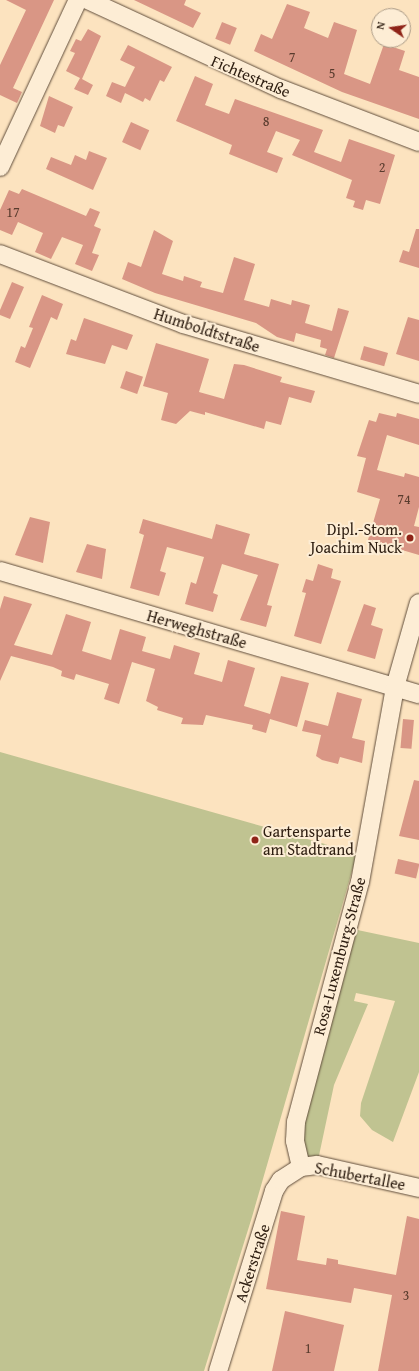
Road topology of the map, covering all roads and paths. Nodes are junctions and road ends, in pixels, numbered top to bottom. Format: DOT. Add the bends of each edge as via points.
graph roads {
  1 [pos="78,0"];
  2 [pos="88,0"];
  3 [pos="419,142"];
  4 [pos="0,167"];
  5 [pos="0,254"];
  6 [pos="419,394"];
  7 [pos="0,571"];
  8 [pos="419,603"];
  9 [pos="395,687"];
  10 [pos="419,694"];
  11 [pos="301,1167"];
  12 [pos="419,1188"];
  13 [pos="218,1371"];
  1 -- 4 [label="street"];
  2 -- 3 [label="street, Fichtestraße" via="281,89"];
  5 -- 6 [label="street, Humboldtstraße" via="183,324"];
  7 -- 9 [label="street, Herweghstraße"];
  8 -- 9 [label="street, Rosa-Luxemburg-Straße"];
  9 -- 10 [label="street, Herweghstraße"];
  9 -- 11 [label="street, Rosa-Luxemburg-Straße" via="360,882 296,1122 295,1140"];
  11 -- 12 [label="street, Schubertallee" via="317,1166"];
  11 -- 13 [label="street, Ackerstraße" via="281,1180 274,1191"];
}
